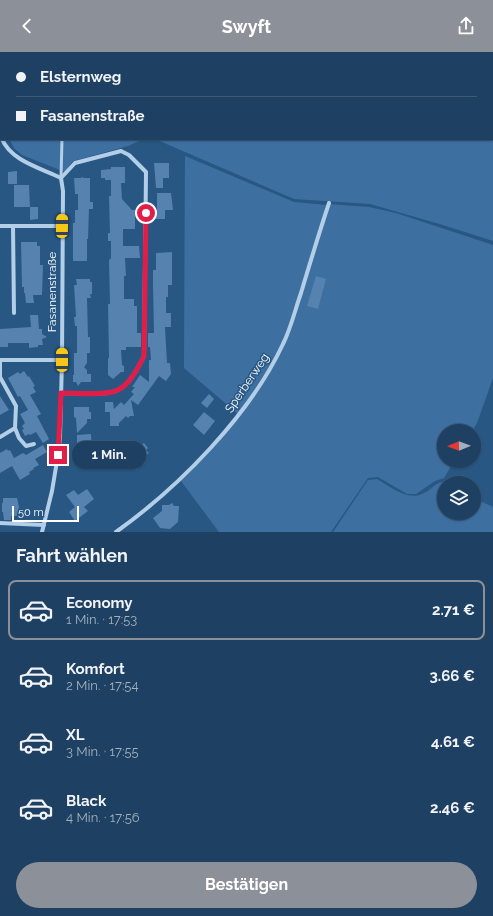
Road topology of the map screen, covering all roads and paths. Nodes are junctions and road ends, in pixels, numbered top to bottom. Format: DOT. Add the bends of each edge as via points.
graph roads {
  1 [pos="62,140"];
  2 [pos="2,146"];
  3 [pos="61,178"];
  4 [pos="329,203"];
  5 [pos="0,226"];
  6 [pos="13,226"];
  7 [pos="62,226"];
  8 [pos="14,313"];
  9 [pos="0,360"];
  10 [pos="62,360"];
  11 [pos="61,393"];
  12 [pos="15,428"];
  13 [pos="0,437"];
  14 [pos="34,444"];
  15 [pos="0,523"];
  16 [pos="44,524"];
  17 [pos="42,532"];
  18 [pos="116,532"];
  1 -- 3 [label="lane"];
  2 -- 3 [label="street" via="19,160"];
  3 -- 7 [label="street, Fasanenstraße"];
  3 -- 11 [label="street" via="76,163 121,151 129,155 146,172 144,356 127,383 117,391"];
  4 -- 18 [label="street, Sperberweg" via="284,343 261,385 226,431 178,482"];
  5 -- 6 [label="street"];
  6 -- 7 [label="street"];
  6 -- 8 [label="street"];
  7 -- 10 [label="street, Fasanenstraße"];
  9 -- 10 [label="street"];
  9 -- 12 [label="street" via="0,377 16,406"];
  10 -- 11 [label="street, Fasanenstraße"];
  11 -- 16 [label="street, Fasanenstraße" via="58,455"];
  12 -- 13 [label="street"];
  12 -- 14 [label="street" via="26,446"];
  15 -- 16 [label="street"];
  16 -- 17 [label="street, Fasanenstraße"];
}
